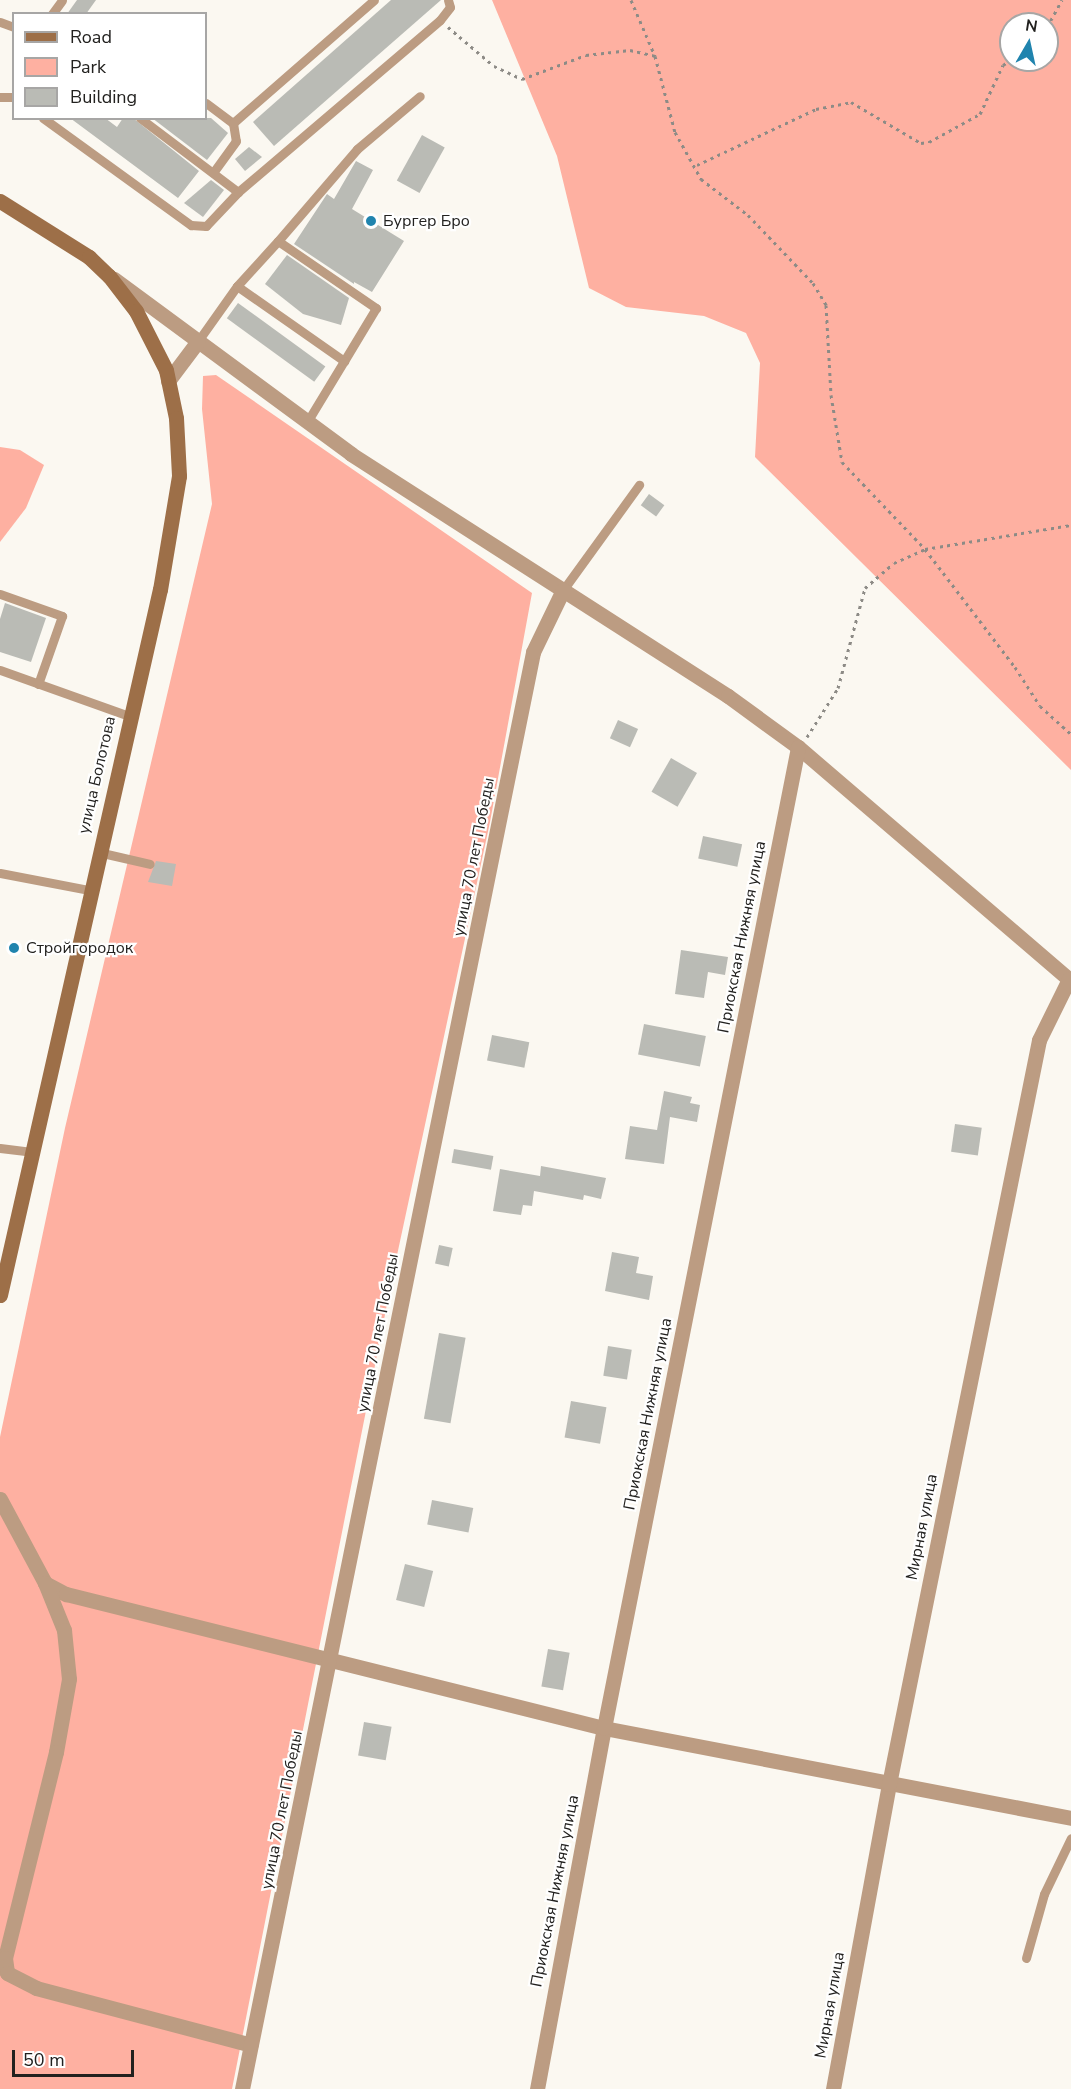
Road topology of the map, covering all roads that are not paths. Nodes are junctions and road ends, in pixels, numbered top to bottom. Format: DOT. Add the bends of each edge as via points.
graph roads {
  1 [pos="374,0"];
  2 [pos="448,0"];
  3 [pos="420,96"];
  4 [pos="207,104"];
  5 [pos="46,120"];
  6 [pos="143,120"];
  7 [pos="233,123"];
  8 [pos="213,173"];
  9 [pos="238,192"];
  10 [pos="0,201"];
  11 [pos="278,241"];
  12 [pos="109,276"];
  13 [pos="237,286"];
  14 [pos="198,341"];
  15 [pos="344,361"];
  16 [pos="168,381"];
  17 [pos="307,422"];
  18 [pos="639,484"];
  19 [pos="563,590"];
  20 [pos="0,594"];
  21 [pos="0,670"];
  22 [pos="38,684"];
  23 [pos="129,716"];
  24 [pos="798,747"];
  25 [pos="98,852"];
  26 [pos="150,864"];
  27 [pos="0,873"];
  28 [pos="89,890"];
  29 [pos="1070,980"];
  30 [pos="0,1148"];
  31 [pos="32,1152"];
  32 [pos="0,1295"];
  33 [pos="0,1499"];
  34 [pos="45,1583"];
  35 [pos="330,1660"];
  36 [pos="603,1728"];
  37 [pos="889,1784"];
  38 [pos="1071,1818"];
  39 [pos="1071,1838"];
  40 [pos="1026,1958"];
  41 [pos="251,2045"];
  42 [pos="242,2089"];
  43 [pos="537,2089"];
  44 [pos="833,2089"];
  1 -- 7 [label="lane"];
  2 -- 9 [label="lane" via="450,7 440,20"];
  3 -- 11 [label="lane" via="357,149"];
  4 -- 7 [label="lane"];
  5 -- 9 [label="lane" via="191,225 206,226"];
  6 -- 8 [label="lane"];
  7 -- 8 [label="lane" via="236,141"];
  8 -- 9 [label="lane"];
  10 -- 12 [label="main road, улица Болотова" via="58,236"];
  11 -- 13 [label="lane"];
  11 -- 15 [label="lane" via="376,308"];
  12 -- 14 [label="street"];
  12 -- 16 [label="main road, улица Болотова" via="147,328"];
  13 -- 14 [label="lane"];
  13 -- 15 [label="lane"];
  14 -- 16 [label="street"];
  14 -- 17 [label="street"];
  15 -- 17 [label="lane"];
  16 -- 23 [label="main road, улица Болотова" via="178,449 176,510"];
  17 -- 19 [label="street"];
  18 -- 19 [label="lane"];
  19 -- 24 [label="street" via="728,696"];
  19 -- 35 [label="street, улица 70 лет Победы" via="533,652"];
  20 -- 22 [label="lane" via="62,616"];
  21 -- 22 [label="lane"];
  22 -- 23 [label="lane"];
  23 -- 25 [label="main road, улица Болотова"];
  24 -- 29 [label="street"];
  24 -- 36 [label="street, Приокская Нижняя улица"];
  25 -- 26 [label="lane"];
  25 -- 28 [label="main road, улица Болотова"];
  27 -- 28 [label="lane"];
  28 -- 31 [label="main road, улица Болотова"];
  29 -- 37 [label="street, Мирная улица" via="1039,1040"];
  30 -- 31 [label="lane"];
  31 -- 32 [label="main road, улица Болотова"];
  33 -- 34 [label="street"];
  34 -- 35 [label="street" via="66,1594"];
  34 -- 41 [label="street" via="64,1629 69,1679 56,1752 5,1958 7,1973 36,1988"];
  35 -- 36 [label="street"];
  35 -- 41 [label="street, улица 70 лет Победы"];
  36 -- 37 [label="street"];
  36 -- 43 [label="street, Приокская Нижняя улица"];
  37 -- 38 [label="street"];
  37 -- 44 [label="street, Мирная улица"];
  39 -- 40 [label="lane" via="1044,1894"];
  41 -- 42 [label="street, улица 70 лет Победы"];
}
